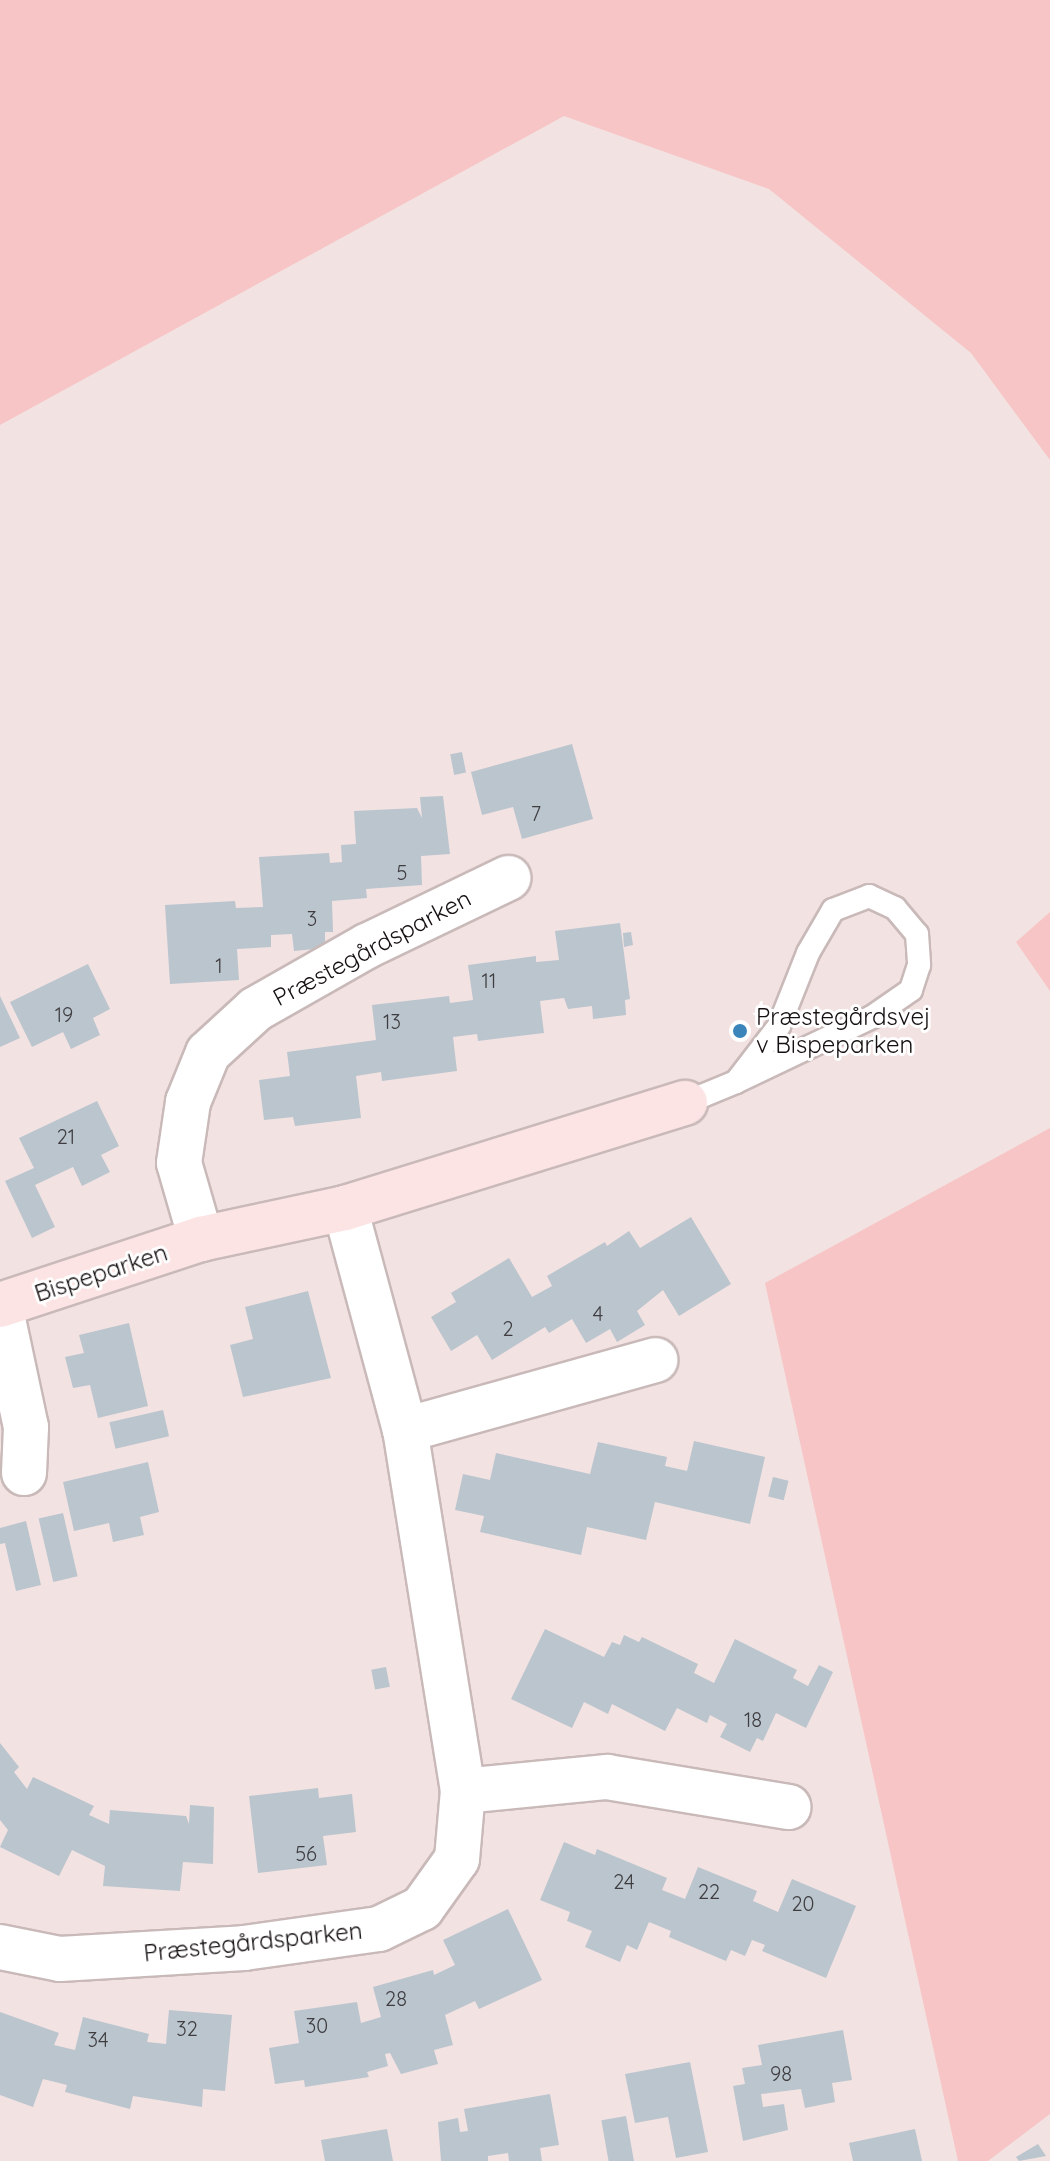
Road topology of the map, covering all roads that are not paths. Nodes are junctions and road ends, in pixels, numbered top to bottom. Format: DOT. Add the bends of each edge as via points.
graph roads {
  1 [pos="508,878"];
  2 [pos="736,1082"];
  3 [pos="685,1103"];
  4 [pos="345,1208"];
  5 [pos="201,1239"];
  6 [pos="0,1305"];
  7 [pos="655,1360"];
  8 [pos="405,1430"];
  9 [pos="24,1473"];
  10 [pos="463,1791"];
  11 [pos="789,1807"];
  12 [pos="0,1947"];
  1 -- 5 [label="street, Præstegårdsparken" via="367,946 256,1009 208,1053 188,1102 179,1163"];
  2 -- 2 [label="lane" via="779,1026 808,953 833,910 869,896 895,908 917,934 919,965 911,990 872,1017"];
  2 -- 3 [label="lane"];
  3 -- 4 [label="street"];
  4 -- 5 [label="street"];
  4 -- 8 [label="street, Præstegårdsparken"];
  5 -- 6 [label="street, Bispeparken"];
  6 -- 9 [label="street, Bispeparken" via="26,1427"];
  7 -- 8 [label="street"];
  8 -- 10 [label="street, Præstegårdsparken"];
  10 -- 11 [label="street" via="607,1777"];
  10 -- 12 [label="street, Præstegårdsparken" via="457,1859 422,1908 379,1929 244,1948 60,1959"];
}
